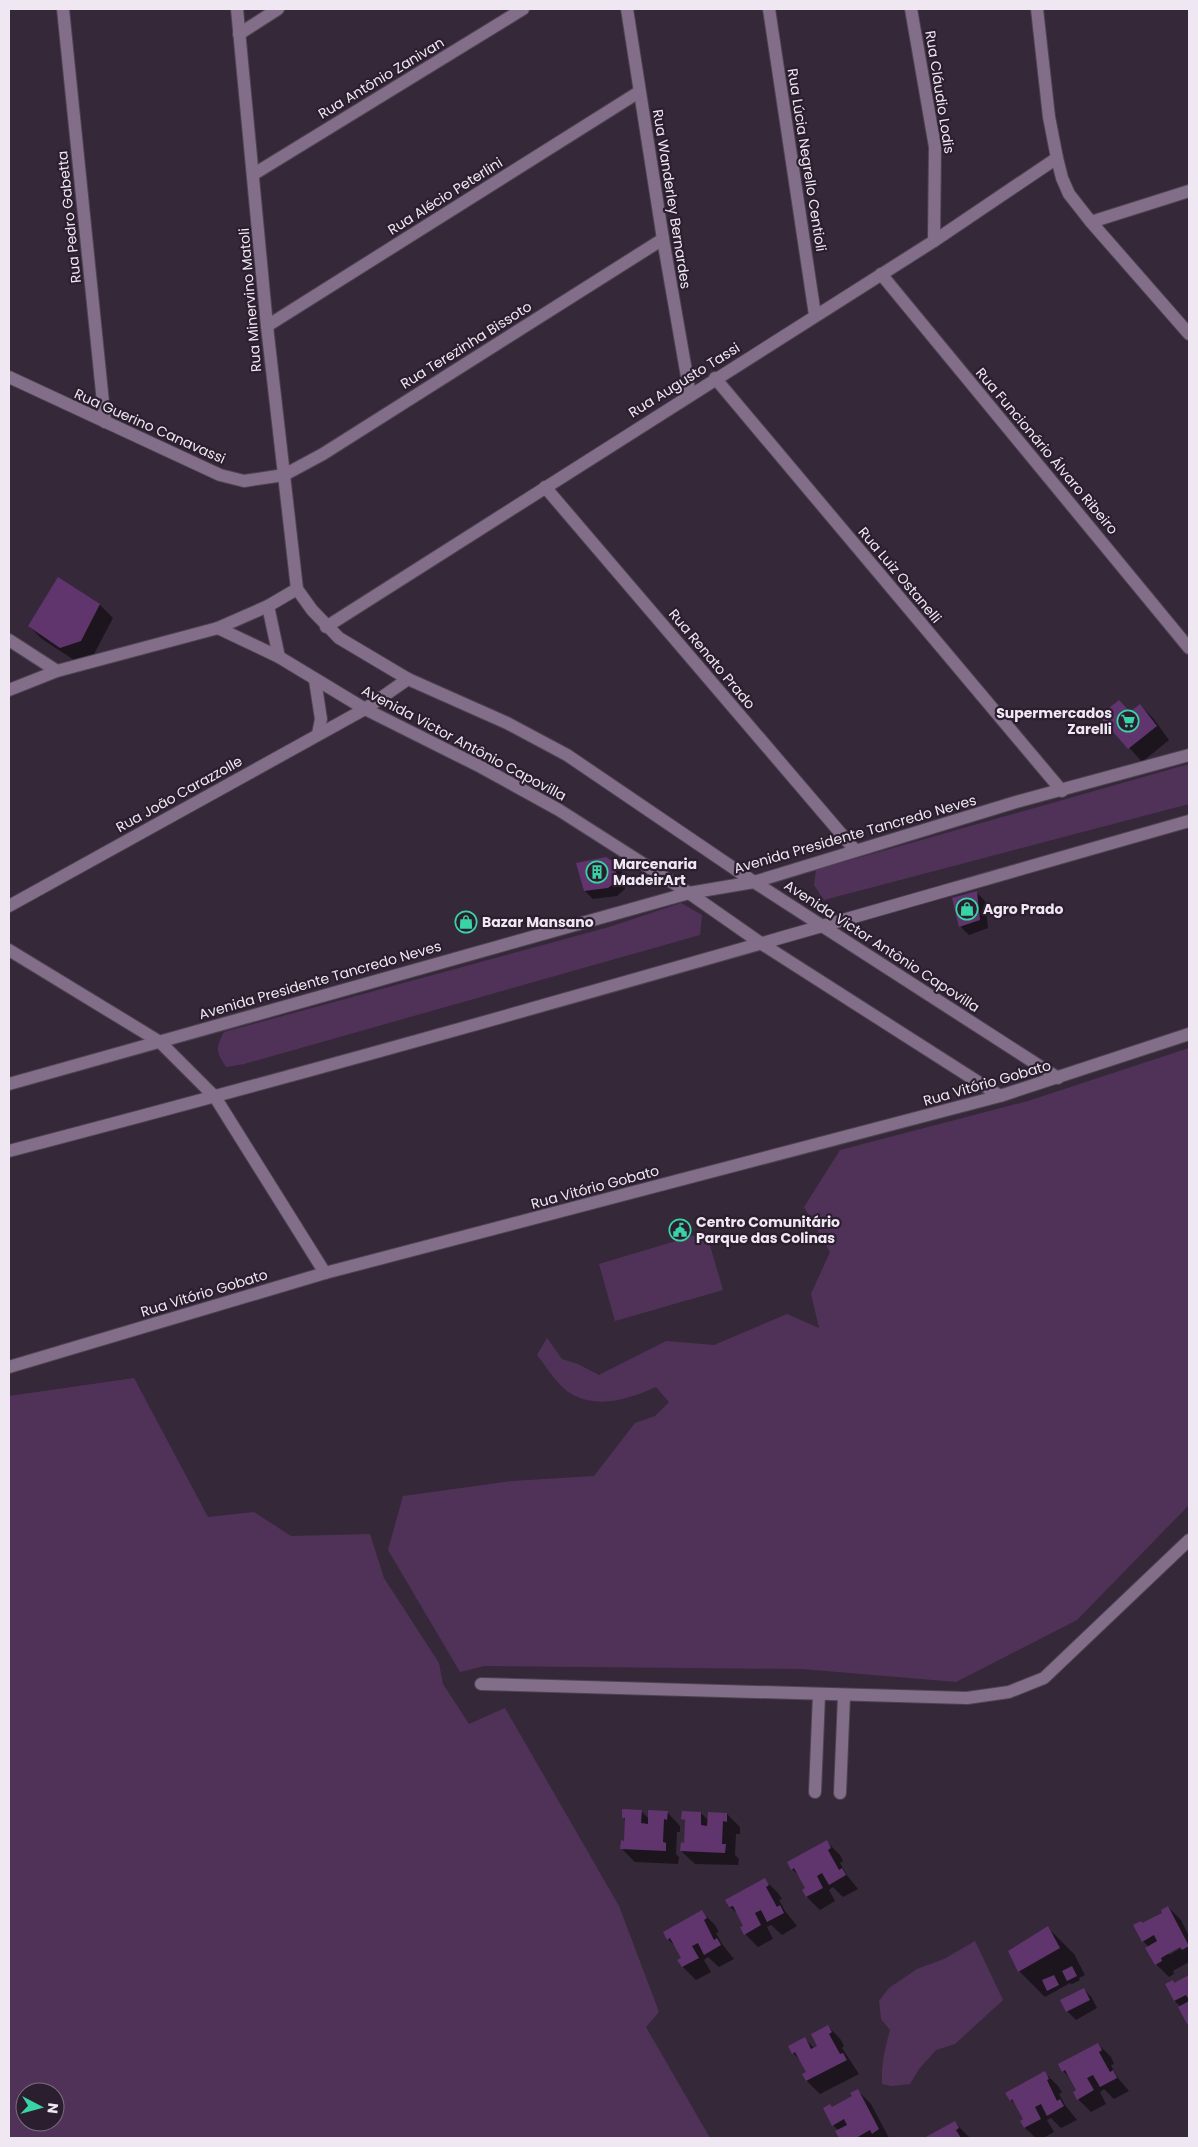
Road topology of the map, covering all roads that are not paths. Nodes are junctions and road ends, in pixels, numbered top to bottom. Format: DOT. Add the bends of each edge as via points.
graph roads {
  1 [pos="63,9"];
  2 [pos="237,9"];
  3 [pos="278,9"];
  4 [pos="523,9"];
  5 [pos="627,9"];
  6 [pos="769,9"];
  7 [pos="911,9"];
  8 [pos="1037,9"];
  9 [pos="239,34"];
  10 [pos="640,92"];
  11 [pos="1057,158"];
  12 [pos="254,174"];
  13 [pos="1189,191"];
  14 [pos="1091,222"];
  15 [pos="663,239"];
  16 [pos="934,240"];
  17 [pos="881,274"];
  18 [pos="815,315"];
  19 [pos="267,326"];
  20 [pos="1189,334"];
  21 [pos="9,377"];
  22 [pos="715,378"];
  23 [pos="690,394"];
  24 [pos="105,422"];
  25 [pos="284,475"];
  26 [pos="546,487"];
  27 [pos="297,589"];
  28 [pos="268,606"];
  29 [pos="326,627"];
  30 [pos="218,628"];
  31 [pos="9,640"];
  32 [pos="1189,648"];
  33 [pos="279,657"];
  34 [pos="57,671"];
  35 [pos="408,679"];
  36 [pos="315,680"];
  37 [pos="9,690"];
  38 [pos="365,710"];
  39 [pos="318,734"];
  40 [pos="1189,755"];
  41 [pos="1062,791"];
  42 [pos="1189,821"];
  43 [pos="855,850"];
  44 [pos="754,882"];
  45 [pos="689,893"];
  46 [pos="9,906"];
  47 [pos="826,926"];
  48 [pos="762,944"];
  49 [pos="9,950"];
  50 [pos="1189,1034"];
  51 [pos="160,1042"];
  52 [pos="1058,1078"];
  53 [pos="9,1084"];
  54 [pos="1000,1096"];
  55 [pos="215,1097"];
  56 [pos="9,1151"];
  57 [pos="325,1272"];
  58 [pos="9,1367"];
  59 [pos="1189,1540"];
  60 [pos="481,1684"];
  61 [pos="819,1695"];
  62 [pos="844,1696"];
  63 [pos="815,1792"];
  64 [pos="840,1792"];
  1 -- 24 [label="street, Rua Pedro Gabetta"];
  2 -- 9 [label="street, Rua Minervino Matoli"];
  3 -- 9 [label="street"];
  4 -- 12 [label="street, Rua Antônio Zanivan"];
  5 -- 10 [label="street, Rua Wanderley Bernardes"];
  6 -- 18 [label="street, Rua Lúcia Negrello Centioli"];
  7 -- 16 [label="street, Rua Cláudio Lodis" via="935,147"];
  8 -- 11 [label="street"];
  9 -- 12 [label="street, Rua Minervino Matoli"];
  10 -- 15 [label="street, Rua Wanderley Bernardes"];
  10 -- 19 [label="street, Rua Alécio Peterlini"];
  11 -- 14 [label="street" via="1069,194"];
  11 -- 16 [label="street, Rua Augusto Tassi"];
  12 -- 19 [label="street, Rua Minervino Matoli"];
  13 -- 14 [label="street"];
  14 -- 20 [label="street"];
  15 -- 23 [label="street, Rua Wanderley Bernardes"];
  15 -- 25 [label="street, Rua Terezinha Bissoto" via="323,454"];
  16 -- 17 [label="street, Rua Augusto Tassi"];
  17 -- 18 [label="street, Rua Augusto Tassi"];
  17 -- 32 [label="street, Rua Funcionário Álvaro Ribeiro"];
  18 -- 22 [label="street, Rua Augusto Tassi"];
  19 -- 25 [label="street, Rua Minervino Matoli"];
  21 -- 24 [label="street, Rua Guerino Canavassi"];
  22 -- 23 [label="street, Rua Augusto Tassi"];
  22 -- 41 [label="street, Rua Luiz Ostanelli"];
  23 -- 26 [label="street, Rua Augusto Tassi"];
  24 -- 25 [label="street, Rua Guerino Canavassi" via="220,475 244,481"];
  25 -- 27 [label="street, Rua Minervino Matoli"];
  26 -- 29 [label="street, Rua Augusto Tassi"];
  26 -- 43 [label="street, Rua Renato Prado"];
  27 -- 28 [label="street"];
  27 -- 29 [label="street, Avenida Victor Antônio Capovilla"];
  28 -- 30 [label="street"];
  28 -- 33 [label="street"];
  29 -- 35 [label="street, Avenida Victor Antônio Capovilla"];
  30 -- 33 [label="street, Avenida Victor Antônio Capovilla"];
  30 -- 34 [label="street"];
  31 -- 34 [label="street"];
  33 -- 36 [label="street, Avenida Victor Antônio Capovilla"];
  34 -- 37 [label="street"];
  35 -- 38 [label="street, Rua João Carazzolle"];
  35 -- 44 [label="street, Avenida Victor Antônio Capovilla" via="507,723 567,756"];
  36 -- 38 [label="street, Avenida Victor Antônio Capovilla"];
  36 -- 39 [label="street" via="320,719"];
  38 -- 39 [label="street, Rua João Carazzolle"];
  38 -- 45 [label="street, Avenida Victor Antônio Capovilla" via="559,810"];
  39 -- 46 [label="street, Rua João Carazzolle"];
  40 -- 41 [label="street, Avenida Presidente Tancredo Neves"];
  41 -- 43 [label="street, Avenida Presidente Tancredo Neves"];
  42 -- 47 [label="street"];
  43 -- 44 [label="street, Avenida Presidente Tancredo Neves"];
  44 -- 45 [label="street, Avenida Presidente Tancredo Neves"];
  44 -- 47 [label="street, Avenida Victor Antônio Capovilla"];
  45 -- 48 [label="street, Avenida Victor Antônio Capovilla"];
  45 -- 51 [label="street, Avenida Presidente Tancredo Neves"];
  47 -- 48 [label="street"];
  47 -- 52 [label="street, Avenida Victor Antônio Capovilla"];
  48 -- 54 [label="street, Avenida Victor Antônio Capovilla"];
  48 -- 55 [label="street"];
  49 -- 51 [label="street"];
  50 -- 52 [label="street, Rua Vitório Gobato"];
  51 -- 53 [label="street, Avenida Presidente Tancredo Neves"];
  51 -- 55 [label="street"];
  52 -- 54 [label="street, Rua Vitório Gobato"];
  54 -- 57 [label="street, Rua Vitório Gobato"];
  55 -- 56 [label="street"];
  55 -- 57 [label="street"];
  57 -- 58 [label="street, Rua Vitório Gobato"];
  59 -- 62 [label="street" via="1044,1678 1009,1692 967,1698"];
  60 -- 61 [label="street"];
  61 -- 62 [label="street"];
  61 -- 63 [label="street"];
  62 -- 64 [label="street"];
}
